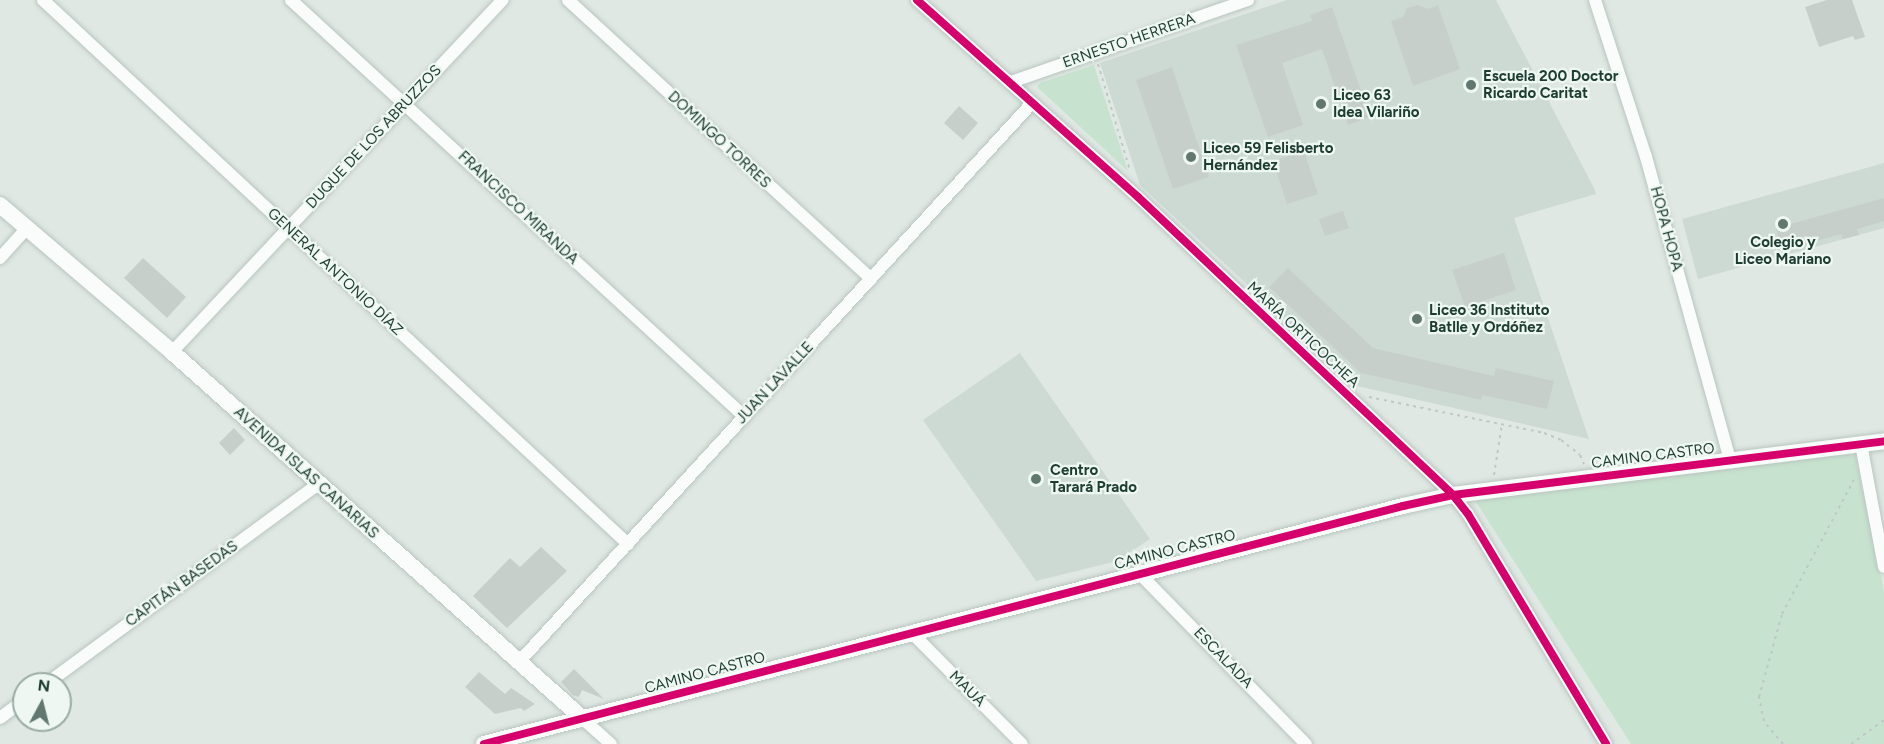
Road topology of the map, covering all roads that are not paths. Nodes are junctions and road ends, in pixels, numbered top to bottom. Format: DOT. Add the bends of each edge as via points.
graph roads {
  1 [pos="43,0"];
  2 [pos="291,0"];
  3 [pos="503,0"];
  4 [pos="568,0"];
  5 [pos="917,0"];
  6 [pos="1595,0"];
  7 [pos="1244,1"];
  8 [pos="1011,82"];
  9 [pos="1032,103"];
  10 [pos="405,104"];
  11 [pos="0,206"];
  12 [pos="27,228"];
  13 [pos="288,228"];
  14 [pos="0,258"];
  15 [pos="870,279"];
  16 [pos="172,352"];
  17 [pos="744,417"];
  18 [pos="1884,441"];
  19 [pos="1861,444"];
  20 [pos="1730,460"];
  21 [pos="318,484"];
  22 [pos="1453,495"];
  23 [pos="628,544"];
  24 [pos="1884,567"];
  25 [pos="1139,573"];
  26 [pos="912,633"];
  27 [pos="518,663"];
  28 [pos="62,672"];
  29 [pos="582,718"];
  30 [pos="484,744"];
  31 [pos="611,744"];
  32 [pos="1022,744"];
  33 [pos="1306,744"];
  34 [pos="1606,744"];
  1 -- 13 [label="street, GENERAL ANTONIO DÍAZ"];
  2 -- 10 [label="street, FRANCISCO MIRANDA"];
  3 -- 10 [label="street, DUQUE DE LOS ABRUZZOS"];
  4 -- 15 [label="street, DOMINGO TORRES"];
  5 -- 8 [label="street, MARÍA ORTICOCHEA"];
  6 -- 20 [label="street, HOPA HOPA" via="1646,158"];
  7 -- 8 [label="street, ERNESTO HERRERA"];
  8 -- 9 [label="street, MARÍA ORTICOCHEA"];
  9 -- 15 [label="street, JUAN LAVALLE"];
  9 -- 22 [label="street, MARÍA ORTICOCHEA" via="1138,197"];
  10 -- 13 [label="street, DUQUE DE LOS ABRUZZOS"];
  10 -- 17 [label="street, FRANCISCO MIRANDA"];
  11 -- 12 [label="street, AVENIDA ISLAS CANARIAS"];
  12 -- 14 [label="street"];
  12 -- 16 [label="street, AVENIDA ISLAS CANARIAS"];
  13 -- 16 [label="street, DUQUE DE LOS ABRUZZOS"];
  13 -- 23 [label="street, GENERAL ANTONIO DÍAZ"];
  15 -- 17 [label="street, JUAN LAVALLE"];
  16 -- 21 [label="street, AVENIDA ISLAS CANARIAS"];
  17 -- 23 [label="street, JUAN LAVALLE"];
  18 -- 19 [label="street, CAMINO CASTRO"];
  19 -- 20 [label="street, CAMINO CASTRO"];
  19 -- 24 [label="street"];
  20 -- 22 [label="street, CAMINO CASTRO"];
  21 -- 27 [label="street, AVENIDA ISLAS CANARIAS"];
  21 -- 28 [label="street, CAPITÁN BASEDAS"];
  22 -- 25 [label="street, CAMINO CASTRO"];
  22 -- 34 [label="street, MARÍA ORTICOCHEA"];
  23 -- 27 [label="street, JUAN LAVALLE"];
  25 -- 26 [label="street, CAMINO CASTRO"];
  25 -- 33 [label="street, ESCALADA"];
  26 -- 29 [label="street, CAMINO CASTRO"];
  26 -- 32 [label="street, MAUÁ"];
  27 -- 29 [label="street, AVENIDA ISLAS CANARIAS"];
  29 -- 30 [label="street, CAMINO CASTRO"];
  29 -- 31 [label="street, AVENIDA ISLAS CANARIAS"];
}
